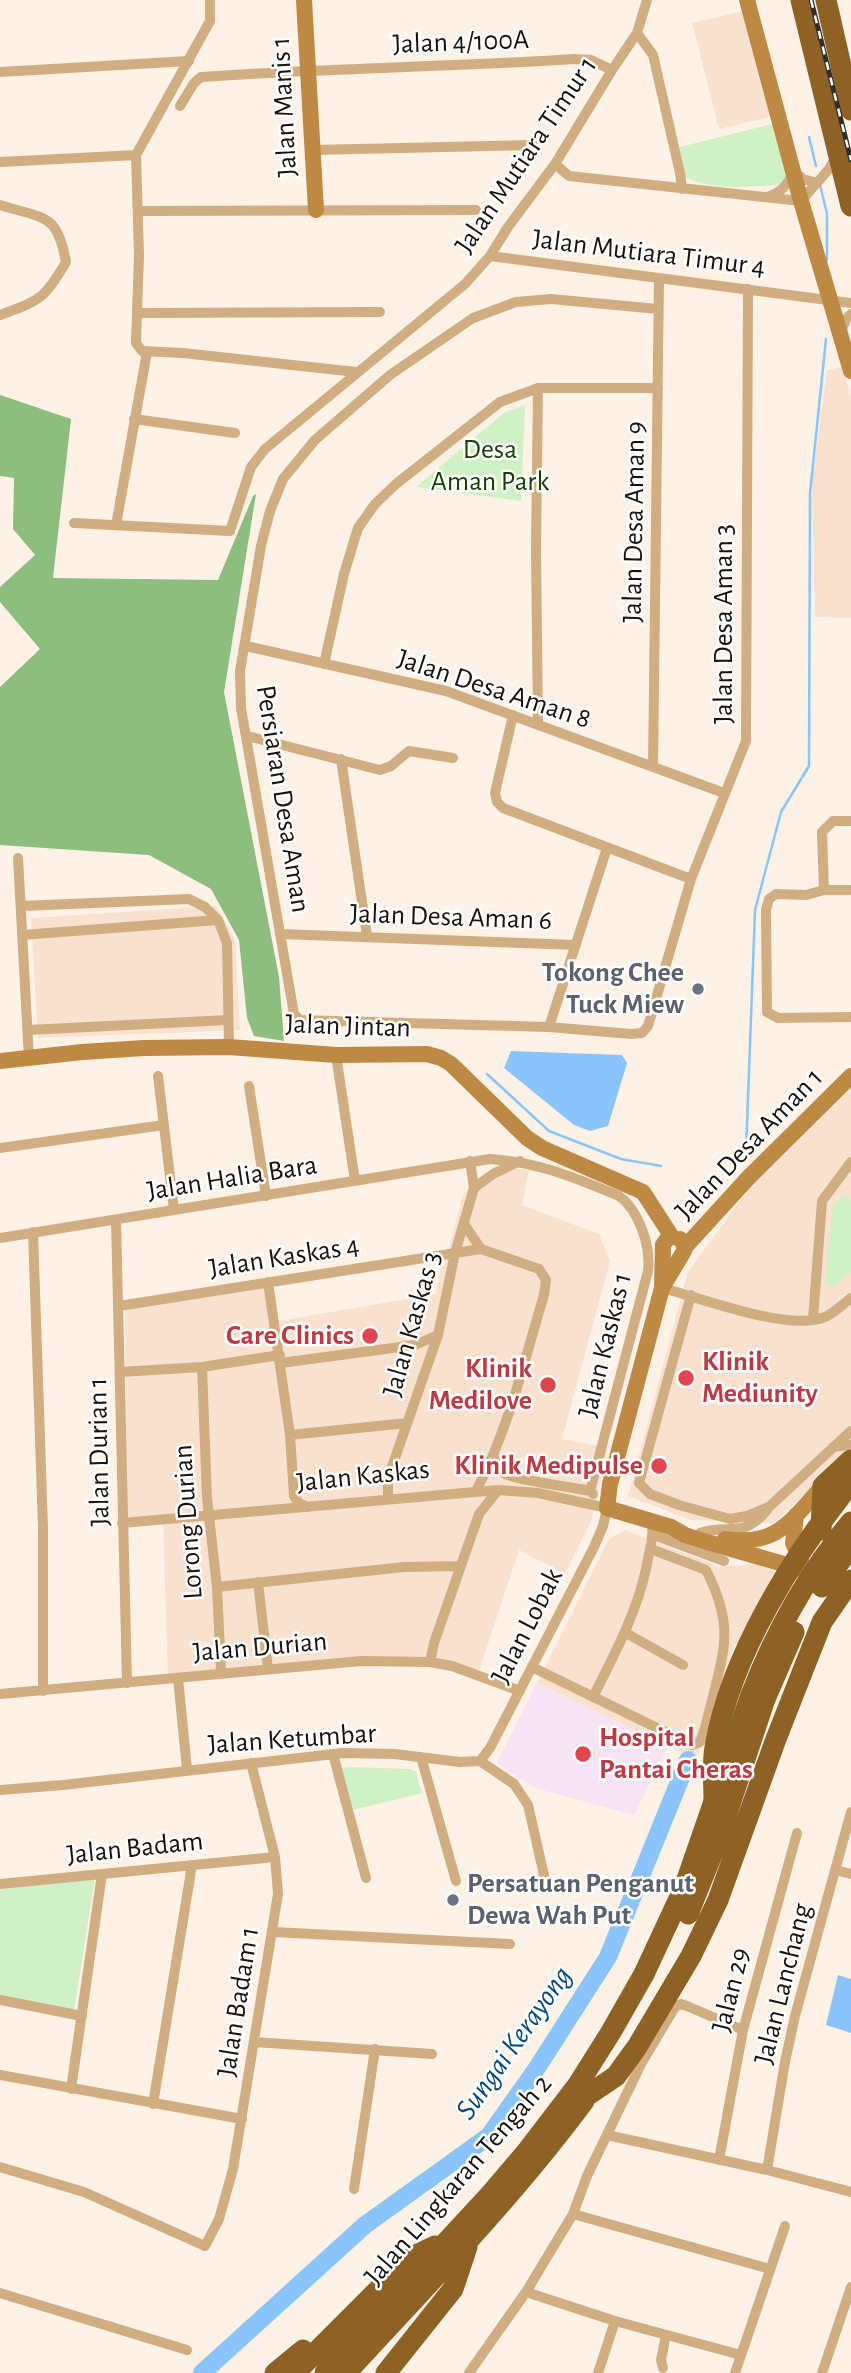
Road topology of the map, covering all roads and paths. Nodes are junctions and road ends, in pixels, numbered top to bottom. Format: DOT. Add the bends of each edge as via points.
graph roads {
  1 [pos="210,0"];
  2 [pos="304,0"];
  3 [pos="647,0"];
  4 [pos="747,0"];
  5 [pos="801,0"];
  6 [pos="826,0"];
  7 [pos="637,33"];
  8 [pos="845,60"];
  9 [pos="189,61"];
  10 [pos="309,69"];
  11 [pos="612,70"];
  12 [pos="0,72"];
  13 [pos="850,101"];
  14 [pos="180,106"];
  15 [pos="533,145"];
  16 [pos="313,150"];
  17 [pos="838,153"];
  18 [pos="136,155"];
  19 [pos="0,162"];
  20 [pos="555,164"];
  21 [pos="794,172"];
  22 [pos="817,183"];
  23 [pos="682,189"];
  24 [pos="764,198"];
  25 [pos="801,201"];
  26 [pos="0,205"];
  27 [pos="851,206"];
  28 [pos="316,210"];
  29 [pos="476,210"];
  30 [pos="138,211"];
  31 [pos="490,256"];
  32 [pos="822,271"];
  33 [pos="659,278"];
  34 [pos="748,289"];
  35 [pos="803,296"];
  36 [pos="831,300"];
  37 [pos="851,303"];
  38 [pos="658,309"];
  39 [pos="380,312"];
  40 [pos="138,313"];
  41 [pos="851,314"];
  42 [pos="0,315"];
  43 [pos="841,332"];
  44 [pos="144,351"];
  45 [pos="851,371"];
  46 [pos="355,372"];
  47 [pos="538,388"];
  48 [pos="658,388"];
  49 [pos="134,419"];
  50 [pos="235,433"];
  51 [pos="74,523"];
  52 [pos="116,525"];
  53 [pos="246,646"];
  54 [pos="324,664"];
  55 [pos="513,715"];
  56 [pos="538,724"];
  57 [pos="247,736"];
  58 [pos="453,758"];
  59 [pos="341,759"];
  60 [pos="653,766"];
  61 [pos="724,793"];
  62 [pos="851,821"];
  63 [pos="607,848"];
  64 [pos="18,858"];
  65 [pos="691,879"];
  66 [pos="824,890"];
  67 [pos="851,890"];
  68 [pos="21,906"];
  69 [pos="218,920"];
  70 [pos="281,933"];
  71 [pos="22,935"];
  72 [pos="368,936"];
  73 [pos="576,945"];
  74 [pos="851,1017"];
  75 [pos="228,1020"];
  76 [pos="549,1027"];
  77 [pos="28,1030"];
  78 [pos="229,1047"];
  79 [pos="336,1055"];
  80 [pos="29,1059"];
  81 [pos="0,1061"];
  82 [pos="158,1076"];
  83 [pos="851,1076"];
  84 [pos="249,1086"];
  85 [pos="164,1125"];
  86 [pos="0,1148"];
  87 [pos="470,1161"];
  88 [pos="521,1161"];
  89 [pos="851,1163"];
  90 [pos="355,1181"];
  91 [pos="474,1188"];
  92 [pos="266,1196"];
  93 [pos="174,1210"];
  94 [pos="116,1220"];
  95 [pos="464,1224"];
  96 [pos="33,1232"];
  97 [pos="0,1238"];
  98 [pos="673,1247"];
  99 [pos="481,1249"];
  100 [pos="455,1253"];
  101 [pos="268,1282"];
  102 [pos="662,1288"];
  103 [pos="691,1295"];
  104 [pos="851,1298"];
  105 [pos="119,1306"];
  106 [pos="813,1319"];
  107 [pos="438,1335"];
  108 [pos="280,1359"];
  109 [pos="202,1367"];
  110 [pos="120,1372"];
  111 [pos="407,1423"];
  112 [pos="851,1431"];
  113 [pos="290,1435"];
  114 [pos="851,1445"];
  115 [pos="833,1447"];
  116 [pos="494,1457"];
  117 [pos="851,1460"];
  118 [pos="851,1483"];
  119 [pos="824,1486"];
  120 [pos="851,1489"];
  121 [pos="498,1490"];
  122 [pos="476,1491"];
  123 [pos="590,1491"];
  124 [pos="294,1496"];
  125 [pos="388,1499"];
  126 [pos="308,1507"];
  127 [pos="769,1507"];
  128 [pos="607,1508"];
  129 [pos="281,1510"];
  130 [pos="479,1514"];
  131 [pos="209,1516"];
  132 [pos="821,1517"];
  133 [pos="792,1522"];
  134 [pos="851,1522"];
  135 [pos="122,1523"];
  136 [pos="671,1527"];
  137 [pos="653,1528"];
  138 [pos="700,1533"];
  139 [pos="851,1546"];
  140 [pos="651,1549"];
  141 [pos="851,1552"];
  142 [pos="757,1556"];
  143 [pos="724,1561"];
  144 [pos="461,1566"];
  145 [pos="706,1570"];
  146 [pos="806,1571"];
  147 [pos="851,1580"];
  148 [pos="258,1582"];
  149 [pos="217,1587"];
  150 [pos="626,1633"];
  151 [pos="430,1662"];
  152 [pos="683,1665"];
  153 [pos="532,1667"];
  154 [pos="268,1669"];
  155 [pos="221,1674"];
  156 [pos="178,1678"];
  157 [pos="127,1683"];
  158 [pos="520,1690"];
  159 [pos="43,1691"];
  160 [pos="0,1694"];
  161 [pos="593,1697"];
  162 [pos="332,1754"];
  163 [pos="421,1757"];
  164 [pos="480,1760"];
  165 [pos="251,1763"];
  166 [pos="187,1770"];
  167 [pos="0,1790"];
  168 [pos="714,1800"];
  169 [pos="851,1812"];
  170 [pos="797,1833"];
  171 [pos="275,1857"];
  172 [pos="192,1866"];
  173 [pos="835,1870"];
  174 [pos="102,1874"];
  175 [pos="851,1874"];
  176 [pos="366,1878"];
  177 [pos="456,1881"];
  178 [pos="0,1884"];
  179 [pos="537,1884"];
  180 [pos="273,1932"];
  181 [pos="510,1944"];
  182 [pos="0,2000"];
  183 [pos="82,2016"];
  184 [pos="743,2030"];
  185 [pos="254,2042"];
  186 [pos="375,2049"];
  187 [pos="432,2053"];
  188 [pos="0,2075"];
  189 [pos="71,2089"];
  190 [pos="588,2095"];
  191 [pos="153,2104"];
  192 [pos="242,2119"];
  193 [pos="607,2135"];
  194 [pos="719,2160"];
  195 [pos="0,2167"];
  196 [pos="767,2170"];
  197 [pos="354,2189"];
  198 [pos="851,2192"];
  199 [pos="573,2214"];
  200 [pos="785,2227"];
  201 [pos="470,2238"];
  202 [pos="448,2239"];
  203 [pos="770,2269"];
  204 [pos="851,2287"];
  205 [pos="526,2292"];
  206 [pos="0,2293"];
  207 [pos="390,2314"];
  208 [pos="348,2320"];
  209 [pos="615,2321"];
  210 [pos="666,2335"];
  211 [pos="187,2350"];
  212 [pos="741,2355"];
  213 [pos="663,2368"];
  214 [pos="275,2373"];
  215 [pos="295,2373"];
  216 [pos="325,2373"];
  217 [pos="346,2373"];
  218 [pos="386,2373"];
  219 [pos="469,2373"];
  220 [pos="597,2373"];
  221 [pos="735,2373"];
  222 [pos="822,2373"];
  1 -- 9 [label="street" via="210,21"];
  2 -- 10 [label="street, Jalan Manis 1"];
  3 -- 7 [label="street, Jalan Mutiara Timur 1"];
  4 -- 21 [label="street"];
  5 -- 17 [label="highway"];
  6 -- 8 [label="highway"];
  7 -- 11 [label="street, Jalan Mutiara Timur 1"];
  7 -- 23 [label="street" via="653,55"];
  8 -- 13 [label="highway"];
  9 -- 12 [label="street"];
  9 -- 18 [label="street"];
  10 -- 11 [label="street, Jalan 4/100A" via="574,59 591,60"];
  10 -- 14 [label="street, Jalan 4/100A" via="201,77"];
  10 -- 16 [label="street, Jalan Manis 1"];
  11 -- 20 [label="street, Jalan Mutiara Timur 1"];
  15 -- 16 [label="street"];
  16 -- 28 [label="street, Jalan Manis 1"];
  17 -- 22 [label="street"];
  17 -- 27 [label="highway"];
  18 -- 19 [label="street"];
  18 -- 30 [label="street"];
  20 -- 23 [label="street" via="569,176"];
  20 -- 31 [label="street, Jalan Mutiara Timur 1"];
  21 -- 22 [label="street"];
  21 -- 24 [label="street" via="776,195"];
  21 -- 25 [label="street"];
  22 -- 25 [label="street"];
  23 -- 24 [label="street"];
  24 -- 25 [label="street"];
  25 -- 32 [label="street"];
  26 -- 42 [label="street" via="51,221 62,236 66,262 44,295"];
  28 -- 29 [label="street"];
  28 -- 30 [label="street"];
  30 -- 40 [label="street"];
  31 -- 33 [label="street, Jalan Mutiara Timur 4"];
  31 -- 46 [label="street, Jalan Mutiara Timur 1" via="465,284"];
  32 -- 35 [label="street, Jalan Mutiara Timur 4" via="815,290"];
  32 -- 36 [label="street"];
  33 -- 34 [label="street, Jalan Mutiara Timur 4"];
  33 -- 38 [label="street, Jalan Desa Aman 9"];
  34 -- 35 [label="street, Jalan Mutiara Timur 4"];
  34 -- 61 [label="street, Jalan Desa Aman 3" via="748,725"];
  35 -- 36 [label="street, Jalan Mutiara Timur 4"];
  36 -- 37 [label="street, Jalan Mutiara Timur 4"];
  36 -- 43 [label="street"];
  38 -- 48 [label="street, Jalan Desa Aman 9"];
  38 -- 53 [label="street, Persiaran Desa Aman" via="551,299 516,302 472,318 390,375 315,440 283,479 261,546"];
  39 -- 40 [label="street"];
  40 -- 44 [label="street" via="135,337"];
  41 -- 43 [label="street"];
  43 -- 45 [label="street"];
  44 -- 46 [label="street"];
  44 -- 49 [label="street"];
  46 -- 52 [label="street, Jalan Mutiara Timur 1" via="265,449 251,467 230,531"];
  47 -- 48 [label="street"];
  47 -- 54 [label="street" via="500,402 375,504 358,528"];
  47 -- 56 [label="street"];
  48 -- 60 [label="street, Jalan Desa Aman 9"];
  49 -- 50 [label="street"];
  49 -- 52 [label="street"];
  51 -- 52 [label="street"];
  53 -- 54 [label="street, Jalan Desa Aman 8"];
  53 -- 57 [label="street, Persiaran Desa Aman" via="240,671"];
  54 -- 55 [label="street, Jalan Desa Aman 8" via="446,691"];
  55 -- 56 [label="street, Jalan Desa Aman 8"];
  55 -- 63 [label="street" via="495,793 497,802"];
  56 -- 60 [label="street, Jalan Desa Aman 8"];
  57 -- 59 [label="street"];
  57 -- 70 [label="street, Persiaran Desa Aman"];
  58 -- 59 [label="street" via="409,751 380,770"];
  59 -- 72 [label="street"];
  60 -- 61 [label="street, Jalan Desa Aman 8"];
  61 -- 65 [label="street, Jalan Desa Aman 3"];
  62 -- 66 [label="street" via="832,821 822,832"];
  63 -- 65 [label="street"];
  63 -- 73 [label="street"];
  64 -- 68 [label="street"];
  65 -- 76 [label="street, Jalan Desa Aman 3" via="648,1026 642,1033"];
  66 -- 67 [label="street"];
  66 -- 74 [label="street" via="776,894 769,899 767,1012 778,1018"];
  68 -- 69 [label="street" via="189,900"];
  68 -- 71 [label="street"];
  69 -- 71 [label="street"];
  69 -- 75 [label="street" via="228,943"];
  70 -- 72 [label="street, Jalan Desa Aman 6"];
  70 -- 76 [label="street, Persiaran Desa Aman" via="294,1014 300,1020"];
  71 -- 77 [label="street"];
  72 -- 73 [label="street, Jalan Desa Aman 6"];
  73 -- 76 [label="street"];
  75 -- 77 [label="street"];
  75 -- 78 [label="street"];
  77 -- 80 [label="street"];
  78 -- 79 [label="street, Jalan Jintan"];
  78 -- 80 [label="street, Jalan Jintan" via="120,1049"];
  79 -- 90 [label="street"];
  79 -- 98 [label="street, Jalan Jintan" via="427,1054 452,1064 527,1138 636,1188 648,1199 652,1218"];
  80 -- 81 [label="street, Jalan Jintan"];
  82 -- 85 [label="street"];
  83 -- 98 [label="street, Jalan Desa Aman 1" via="749,1177 692,1242"];
  84 -- 92 [label="street"];
  85 -- 86 [label="street"];
  85 -- 93 [label="street"];
  87 -- 88 [label="street, Jalan Kaskas 1"];
  87 -- 90 [label="street, Jalan Halia Bara"];
  87 -- 91 [label="street, Jalan Kaskas 3"];
  88 -- 91 [label="street"];
  88 -- 123 [label="street, Jalan Kaskas 1" via="559,1171 627,1202 648,1249 648,1271"];
  89 -- 106 [label="street" via="822,1201"];
  90 -- 92 [label="street, Jalan Halia Bara"];
  91 -- 95 [label="street, Jalan Kaskas 3"];
  92 -- 93 [label="street, Jalan Halia Bara"];
  93 -- 94 [label="street, Jalan Halia Bara"];
  94 -- 96 [label="street, Jalan Halia Bara"];
  94 -- 105 [label="street, Jalan Durian 1"];
  95 -- 99 [label="street"];
  95 -- 100 [label="street, Jalan Kaskas 3"];
  96 -- 97 [label="street, Jalan Halia Bara"];
  96 -- 159 [label="street" via="43,1528"];
  98 -- 102 [label="street"];
  99 -- 100 [label="street"];
  99 -- 116 [label="street" via="539,1269 546,1280"];
  100 -- 101 [label="street, Jalan Kaskas 4"];
  100 -- 107 [label="street, Jalan Kaskas 3"];
  101 -- 105 [label="street, Jalan Kaskas 4"];
  101 -- 108 [label="street"];
  102 -- 103 [label="street"];
  102 -- 128 [label="street"];
  103 -- 106 [label="street" via="759,1316 801,1322"];
  103 -- 127 [label="street" via="639,1483 650,1494 730,1519"];
  104 -- 106 [label="street" via="825,1317"];
  105 -- 110 [label="street, Jalan Durian 1"];
  107 -- 108 [label="street" via="415,1345"];
  107 -- 111 [label="street, Jalan Kaskas 3"];
  108 -- 109 [label="street"];
  108 -- 113 [label="street"];
  109 -- 110 [label="street"];
  109 -- 131 [label="street, Lorong Durian"];
  110 -- 135 [label="street, Jalan Durian 1"];
  111 -- 113 [label="street"];
  111 -- 125 [label="street, Jalan Kaskas 3" via="388,1478"];
  112 -- 115 [label="street"];
  113 -- 124 [label="street"];
  114 -- 115 [label="street"];
  115 -- 127 [label="street"];
  116 -- 122 [label="street"];
  116 -- 123 [label="street" via="508,1476"];
  117 -- 119 [label="highway"];
  118 -- 168 [label="highway, bridge" via="762,1615 731,1690 715,1748"];
  119 -- 132 [label="highway"];
  119 -- 133 [label="street"];
  120 -- 132 [label="street"];
  121 -- 122 [label="street, Jalan Kaskas"];
  121 -- 128 [label="street, Jalan Kaskas" via="538,1493"];
  121 -- 130 [label="street"];
  122 -- 125 [label="street, Jalan Kaskas"];
  122 -- 130 [label="street"];
  123 -- 128 [label="street, Jalan Kaskas"];
  124 -- 126 [label="street"];
  124 -- 129 [label="street"];
  125 -- 126 [label="street, Jalan Kaskas"];
  126 -- 129 [label="street, Jalan Kaskas"];
  127 -- 138 [label="street" via="745,1528"];
  128 -- 137 [label="street, Jalan Kaskas"];
  128 -- 153 [label="street, Jalan Lobak" via="598,1537"];
  129 -- 131 [label="street, Jalan Kaskas"];
  130 -- 144 [label="street"];
  131 -- 135 [label="street, Jalan Kaskas"];
  131 -- 149 [label="street, Lorong Durian"];
  132 -- 133 [label="street"];
  132 -- 141 [label="highway" via="826,1541 834,1549"];
  133 -- 138 [label="street" via="767,1538 752,1541"];
  133 -- 146 [label="street" via="793,1543"];
  134 -- 168 [label="highway, Jalan Lingkaran Tengah 2, bridge" via="767,1654"];
  135 -- 157 [label="street, Jalan Durian 1"];
  136 -- 137 [label="street, Jalan Kaskas"];
  136 -- 138 [label="street"];
  136 -- 142 [label="street, Jalan Kaskas"];
  137 -- 140 [label="street"];
  137 -- 143 [label="street"];
  139 -- 190 [label="highway, Jalan Lingkaran Tengah 2, bridge" via="799,1623 780,1661 699,1889 661,1972"];
  140 -- 145 [label="street"];
  140 -- 150 [label="street"];
  142 -- 143 [label="street"];
  142 -- 146 [label="street, Jalan Kaskas"];
  143 -- 145 [label="street"];
  144 -- 148 [label="street"];
  144 -- 151 [label="street"];
  145 -- 161 [label="street" via="724,1612 725,1634 699,1742 692,1745"];
  146 -- 147 [label="street, Jalan Kaskas"];
  147 -- 190 [label="highway" via="822,1622 718,1900 691,1956 637,2047 615,2076"];
  148 -- 149 [label="street"];
  148 -- 154 [label="street"];
  149 -- 155 [label="street, Lorong Durian"];
  150 -- 152 [label="street"];
  150 -- 161 [label="street"];
  151 -- 154 [label="street, Jalan Durian" via="361,1661"];
  151 -- 158 [label="street, Jalan Durian"];
  153 -- 158 [label="street, Jalan Lobak"];
  153 -- 161 [label="street"];
  154 -- 155 [label="street, Jalan Durian"];
  155 -- 156 [label="street, Jalan Durian"];
  156 -- 157 [label="street, Jalan Durian"];
  156 -- 166 [label="street"];
  157 -- 159 [label="street, Jalan Durian"];
  158 -- 164 [label="street, Jalan Lobak"];
  159 -- 160 [label="street, Jalan Durian"];
  162 -- 163 [label="street, Jalan Ketumbar"];
  162 -- 165 [label="street, Jalan Ketumbar"];
  162 -- 176 [label="street"];
  163 -- 164 [label="street, Jalan Ketumbar"];
  163 -- 177 [label="street"];
  164 -- 179 [label="street" via="514,1784 528,1805 544,1875"];
  165 -- 166 [label="street, Jalan Ketumbar"];
  165 -- 171 [label="street, Jalan Badam 1"];
  166 -- 167 [label="street, Jalan Ketumbar"];
  168 -- 202 [label="highway, Jalan Lingkaran Tengah 2" via="684,1888 611,2032 577,2087 528,2150"];
  169 -- 173 [label="street, Jalan Lanchang"];
  170 -- 184 [label="street, Jalan 29"];
  171 -- 172 [label="street, Jalan Badam"];
  171 -- 180 [label="street, Jalan Badam 1" via="278,1894"];
  172 -- 174 [label="street, Jalan Badam"];
  172 -- 191 [label="street"];
  173 -- 175 [label="street"];
  173 -- 196 [label="street, Jalan Lanchang" via="793,2027"];
  174 -- 178 [label="street, Jalan Badam"];
  174 -- 183 [label="street"];
  180 -- 181 [label="street"];
  180 -- 185 [label="street, Jalan Badam 1"];
  182 -- 183 [label="street"];
  183 -- 189 [label="street"];
  184 -- 193 [label="street" via="687,2006 675,2007"];
  184 -- 194 [label="street, Jalan 29"];
  185 -- 186 [label="street"];
  185 -- 192 [label="street, Jalan Badam 1"];
  186 -- 187 [label="street"];
  186 -- 197 [label="street"];
  188 -- 189 [label="street"];
  189 -- 191 [label="street"];
  190 -- 201 [label="highway, Jalan Lingkaran Tengah 2" via="541,2158"];
  191 -- 192 [label="street"];
  192 -- 195 [label="street, Jalan Badam 1" via="219,2218 205,2246 84,2192"];
  193 -- 194 [label="street"];
  193 -- 199 [label="street"];
  194 -- 196 [label="street"];
  196 -- 198 [label="street"];
  199 -- 203 [label="street"];
  199 -- 205 [label="street"];
  200 -- 203 [label="street"];
  201 -- 207 [label="highway, Jalan Lingkaran Tengah 2"];
  201 -- 218 [label="highway" via="453,2289"];
  202 -- 207 [label="highway, Jalan Lingkaran Tengah 2"];
  202 -- 208 [label="highway" via="410,2258"];
  203 -- 212 [label="street"];
  204 -- 222 [label="street"];
  205 -- 209 [label="street"];
  205 -- 219 [label="street"];
  206 -- 211 [label="street"];
  207 -- 216 [label="highway, Jalan Lingkaran Tengah 2"];
  207 -- 217 [label="highway, Jalan Lingkaran Tengah 2"];
  208 -- 214 [label="highway"];
  208 -- 215 [label="highway"];
  209 -- 210 [label="street"];
  209 -- 220 [label="street"];
  210 -- 212 [label="street"];
  210 -- 213 [label="street"];
  212 -- 221 [label="street"];
}
